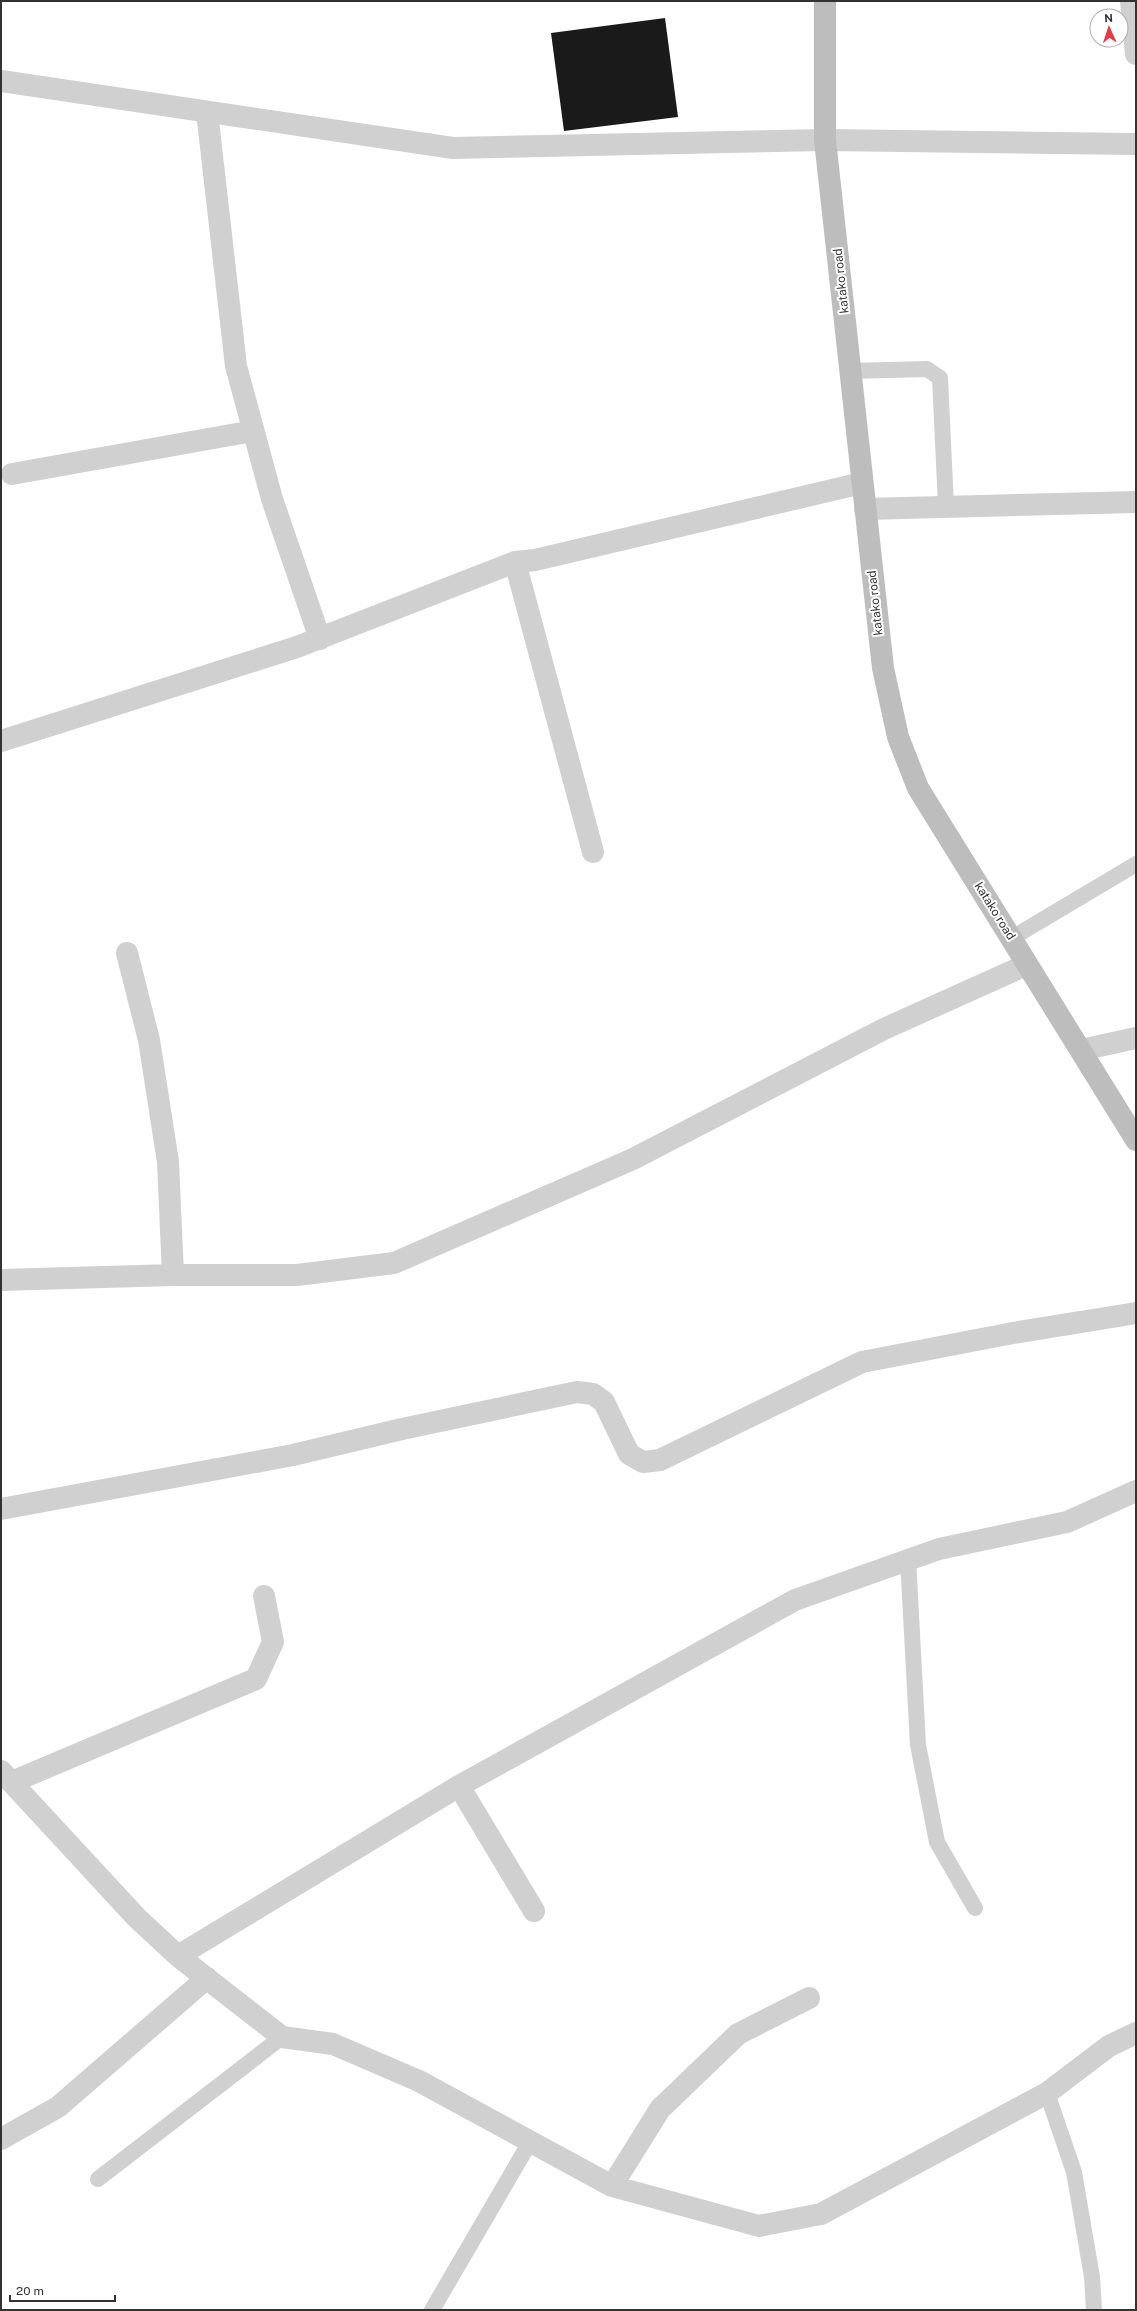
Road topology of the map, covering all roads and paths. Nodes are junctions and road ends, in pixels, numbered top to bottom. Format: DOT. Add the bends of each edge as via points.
graph roads {
  1 [pos="825,1"];
  2 [pos="1131,1"];
  3 [pos="1135,29"];
  4 [pos="1136,54"];
  5 [pos="1,81"];
  6 [pos="207,112"];
  7 [pos="825,140"];
  8 [pos="1136,144"];
  9 [pos="850,371"];
  10 [pos="253,431"];
  11 [pos="12,474"];
  12 [pos="862,483"];
  13 [pos="1136,502"];
  14 [pos="946,506"];
  15 [pos="865,509"];
  16 [pos="515,562"];
  17 [pos="320,638"];
  18 [pos="1,741"];
  19 [pos="593,852"];
  20 [pos="1136,864"];
  21 [pos="1012,938"];
  22 [pos="127,953"];
  23 [pos="1026,965"];
  24 [pos="1136,1038"];
  25 [pos="1081,1050"];
  26 [pos="1136,1140"];
  27 [pos="173,1275"];
  28 [pos="1,1280"];
  29 [pos="1136,1313"];
  30 [pos="1136,1491"];
  31 [pos="1,1510"];
  32 [pos="908,1559"];
  33 [pos="264,1596"];
  34 [pos="6,1776"];
  35 [pos="459,1786"];
  36 [pos="975,1908"];
  37 [pos="534,1911"];
  38 [pos="178,1956"];
  39 [pos="207,1978"];
  40 [pos="808,1998"];
  41 [pos="1136,2033"];
  42 [pos="282,2036"];
  43 [pos="1047,2093"];
  44 [pos="1,2138"];
  45 [pos="530,2142"];
  46 [pos="98,2179"];
  47 [pos="612,2186"];
  48 [pos="432,2310"];
  49 [pos="1094,2310"];
  1 -- 7 [label="street, katako road"];
  2 -- 3 [label="street"];
  3 -- 4 [label="street"];
  5 -- 6 [label="street"];
  6 -- 7 [label="street" via="453,148"];
  6 -- 10 [label="street" via="236,366"];
  7 -- 8 [label="street"];
  7 -- 9 [label="street, katako road"];
  9 -- 12 [label="street, katako road"];
  9 -- 14 [label="lane" via="928,369 940,378"];
  10 -- 11 [label="street"];
  10 -- 17 [label="street" via="272,499"];
  12 -- 15 [label="street, katako road"];
  12 -- 16 [label="street" via="535,560"];
  13 -- 14 [label="street"];
  14 -- 15 [label="street"];
  15 -- 21 [label="street, katako road" via="883,668 898,737 918,788"];
  16 -- 17 [label="street"];
  16 -- 19 [label="street"];
  17 -- 18 [label="street"];
  20 -- 21 [label="lane"];
  21 -- 23 [label="street, katako road"];
  22 -- 27 [label="street" via="149,1040 168,1162"];
  23 -- 25 [label="street, katako road"];
  23 -- 27 [label="street" via="884,1029 633,1159 394,1263 297,1275"];
  24 -- 25 [label="street"];
  25 -- 26 [label="street, katako road"];
  27 -- 28 [label="street"];
  29 -- 31 [label="street" via="862,1362 660,1460 643,1462 629,1454 604,1402 593,1394 577,1392 293,1455"];
  30 -- 32 [label="street" via="1067,1522 939,1549"];
  32 -- 35 [label="street" via="795,1600"];
  32 -- 36 [label="lane" via="918,1745 937,1842"];
  33 -- 34 [label="street" via="273,1642 256,1679"];
  34 -- 38 [label="street" via="137,1918"];
  35 -- 37 [label="street"];
  35 -- 38 [label="street"];
  38 -- 39 [label="street"];
  39 -- 42 [label="street"];
  39 -- 44 [label="street" via="58,2106"];
  40 -- 47 [label="street" via="738,2034 665,2103"];
  41 -- 43 [label="street" via="1109,2046"];
  42 -- 45 [label="street" via="332,2044 347,2050 419,2081"];
  42 -- 46 [label="lane"];
  43 -- 47 [label="street" via="821,2214 759,2226"];
  43 -- 49 [label="lane" via="1074,2172 1092,2277"];
  45 -- 47 [label="street"];
  45 -- 48 [label="lane"];
}
